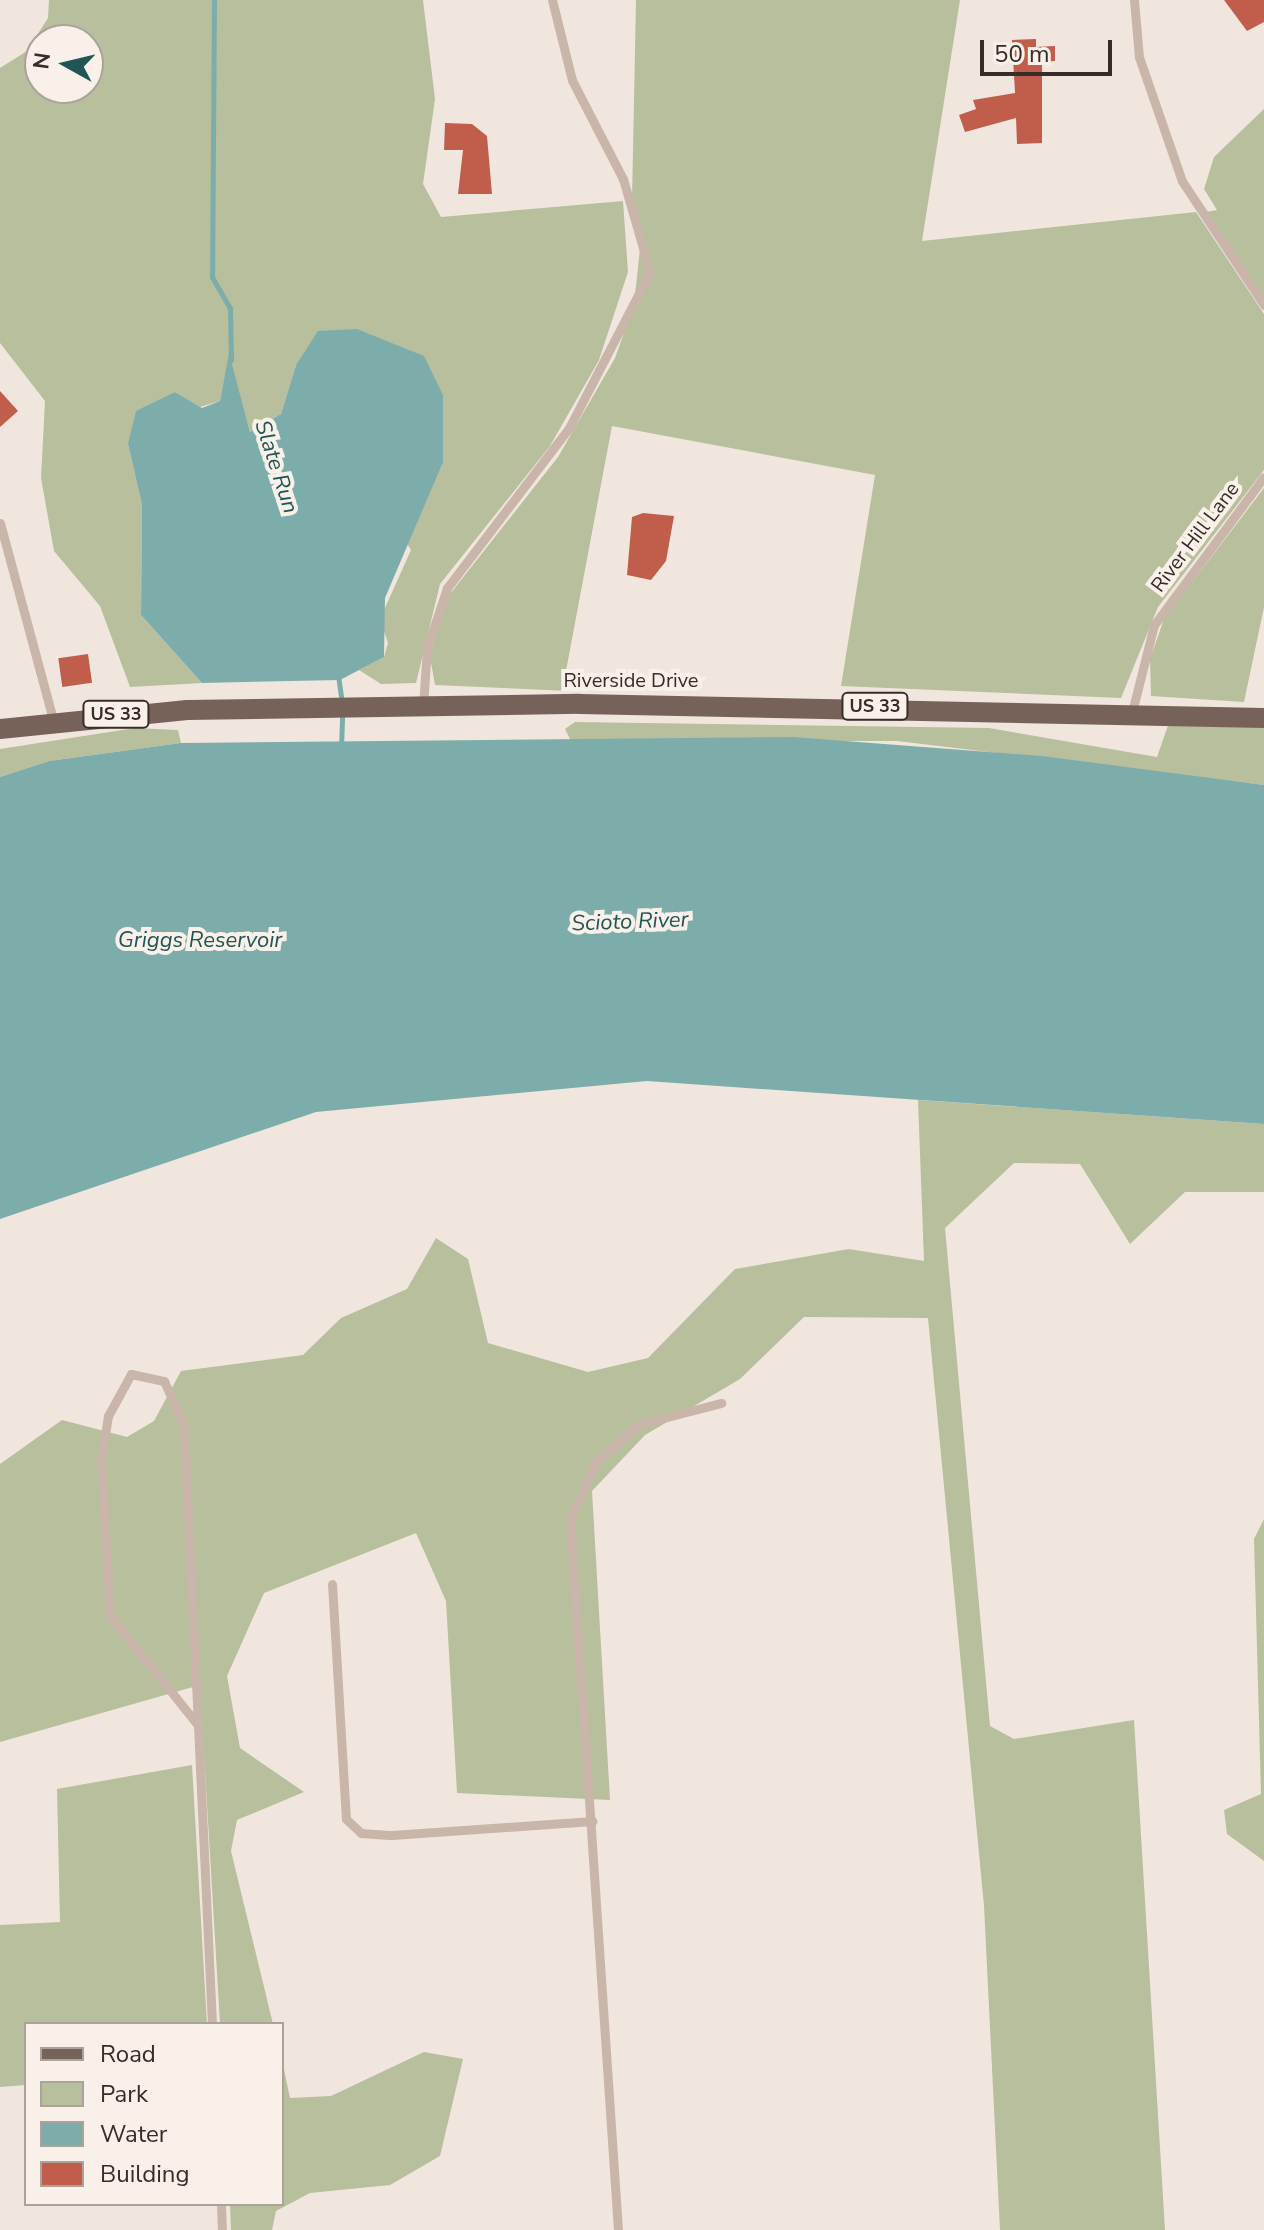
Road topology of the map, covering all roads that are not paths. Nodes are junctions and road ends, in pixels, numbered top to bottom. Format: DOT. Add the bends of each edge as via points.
graph roads {
  1 [pos="552,0"];
  2 [pos="1134,0"];
  3 [pos="1264,305"];
  4 [pos="1264,477"];
  5 [pos="0,523"];
  6 [pos="423,706"];
  7 [pos="1132,712"];
  8 [pos="1264,718"];
  9 [pos="53,720"];
  10 [pos="0,729"];
  11 [pos="721,1403"];
  12 [pos="332,1584"];
  13 [pos="197,1724"];
  14 [pos="593,1821"];
  15 [pos="212,2022"];
  16 [pos="221,2206"];
  17 [pos="222,2230"];
  18 [pos="618,2230"];
  1 -- 6 [label="lane" via="572,80 623,179 650,272 569,428 447,588 427,648"];
  2 -- 3 [label="lane" via="1139,57 1182,181"];
  4 -- 7 [label="lane, River Hill Lane" via="1154,625"];
  5 -- 9 [label="lane"];
  6 -- 7 [label="main road, Riverside Drive / US 33"];
  6 -- 9 [label="main road, Riverside Drive / US 33"];
  7 -- 8 [label="main road, Riverside Drive / US 33"];
  9 -- 10 [label="main road, Riverside Drive / US 33"];
  11 -- 14 [label="lane" via="640,1424 596,1462 574,1497"];
  12 -- 14 [label="lane" via="346,1819 361,1833"];
  13 -- 13 [label="lane" via="179,1403 164,1381 131,1374 108,1416 101,1460 110,1615"];
  13 -- 15 [label="lane"];
  14 -- 18 [label="lane"];
  16 -- 17 [label="lane"];
}
